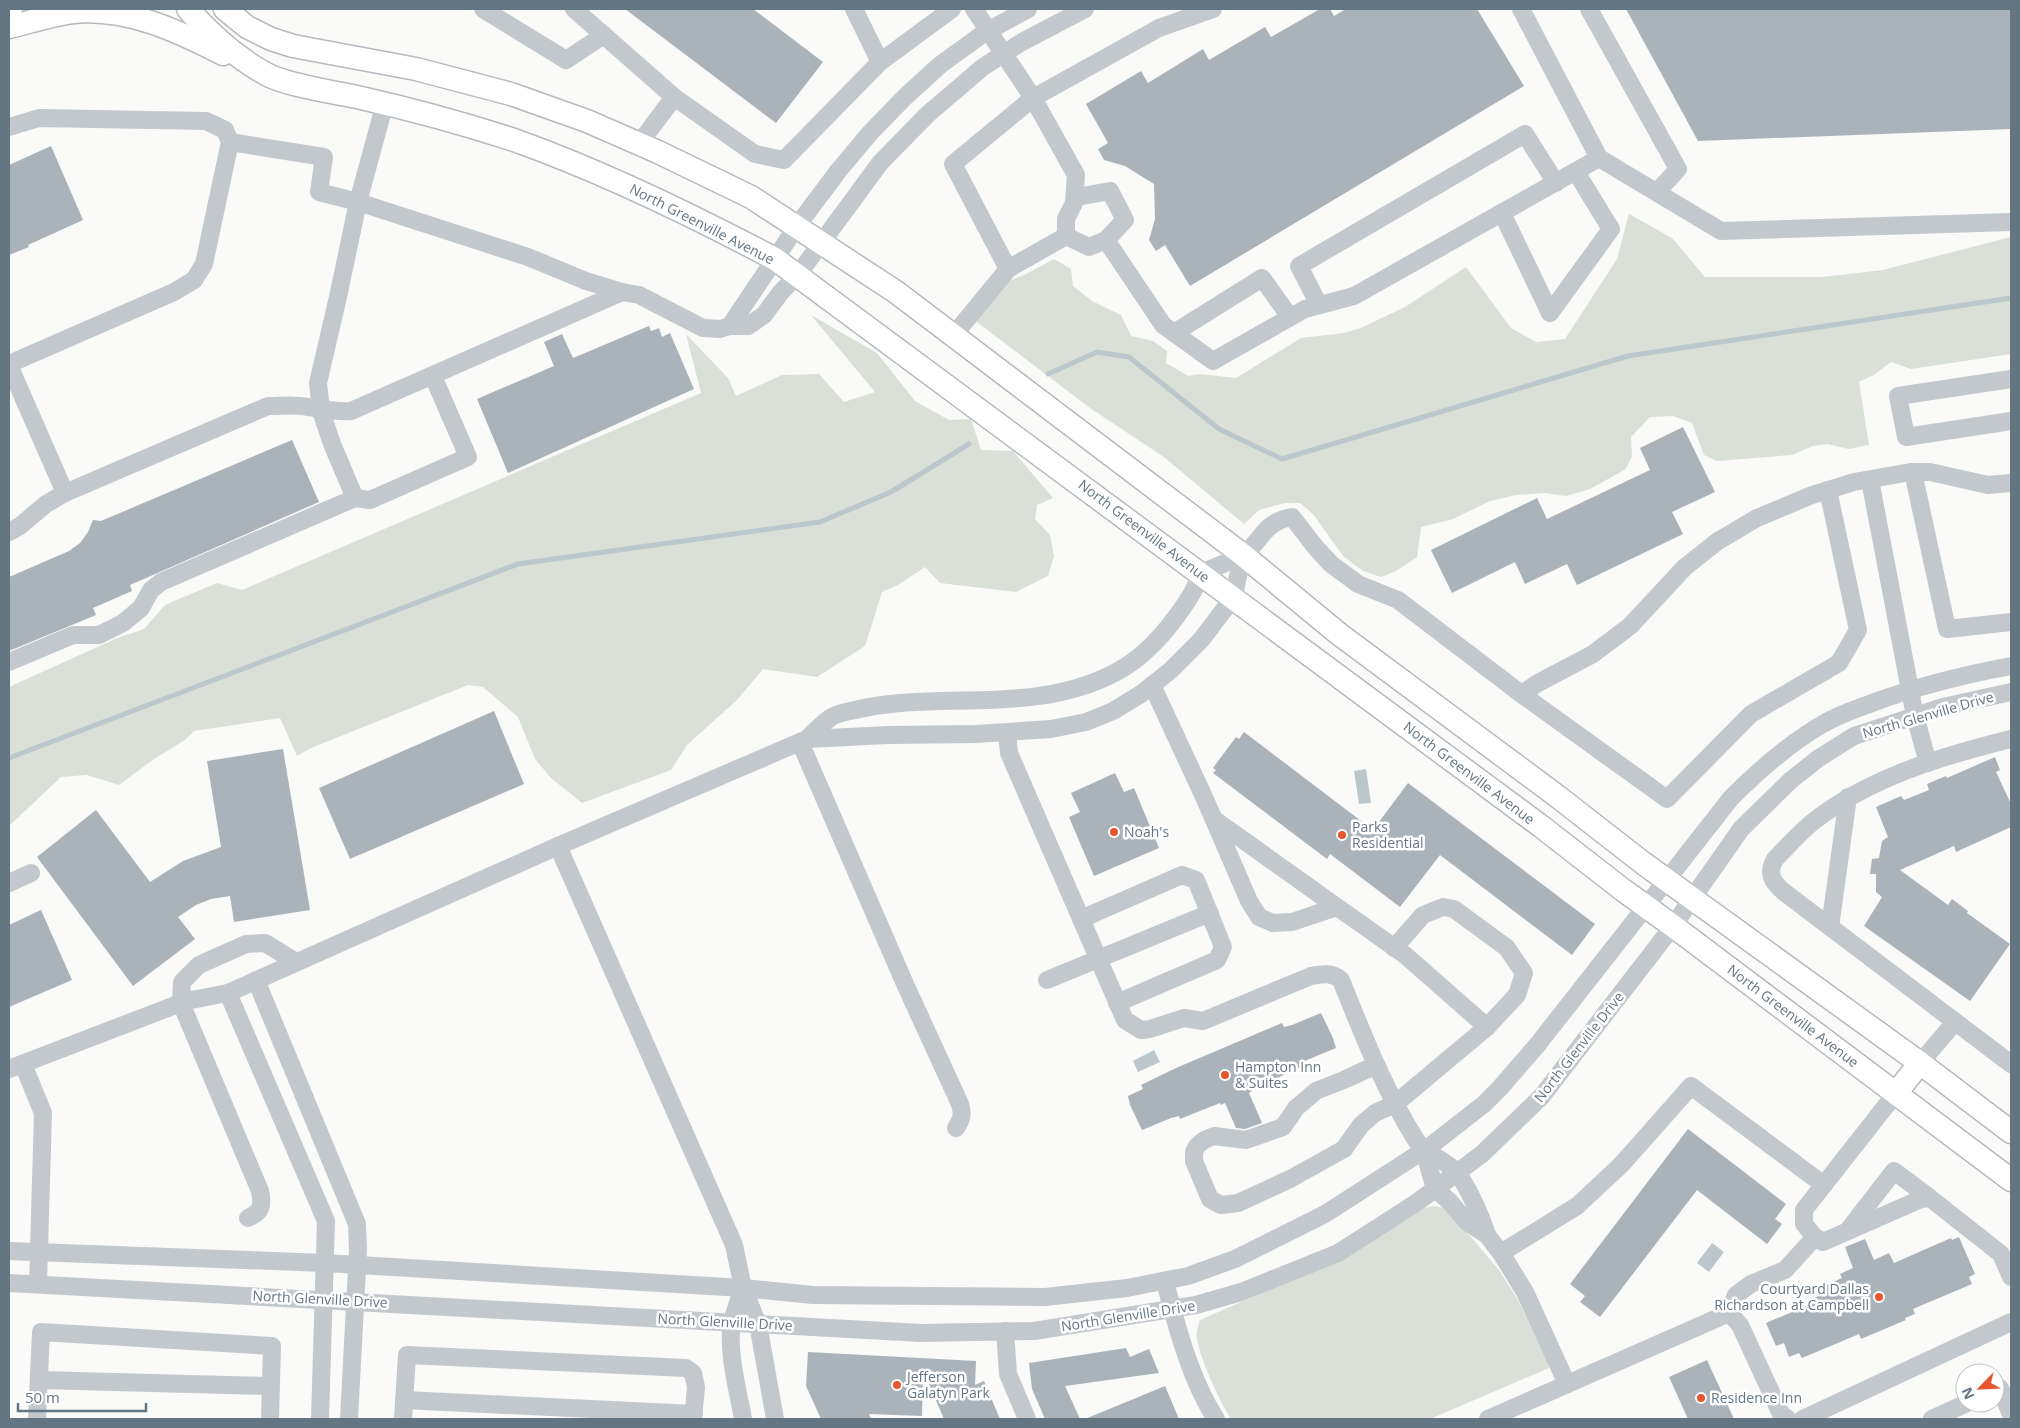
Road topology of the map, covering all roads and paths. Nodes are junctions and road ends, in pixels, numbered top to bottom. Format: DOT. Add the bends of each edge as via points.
graph roads {
  1 [pos="225,9"];
  2 [pos="484,9"];
  3 [pos="574,9"];
  4 [pos="854,9"];
  5 [pos="952,9"];
  6 [pos="974,9"];
  7 [pos="1028,9"];
  8 [pos="1085,9"];
  9 [pos="1213,9"];
  10 [pos="1521,9"];
  11 [pos="1589,9"];
  12 [pos="195,17"];
  13 [pos="9,27"];
  14 [pos="989,31"];
  15 [pos="604,35"];
  16 [pos="1004,54"];
  17 [pos="880,62"];
  18 [pos="267,75"];
  19 [pos="674,97"];
  20 [pos="1033,98"];
  21 [pos="385,103"];
  22 [pos="9,127"];
  23 [pos="230,142"];
  24 [pos="639,144"];
  25 [pos="1600,158"];
  26 [pos="1576,172"];
  27 [pos="1556,183"];
  28 [pos="1656,192"];
  29 [pos="358,202"];
  30 [pos="1074,202"];
  31 [pos="1502,213"];
  32 [pos="2011,222"];
  33 [pos="797,226"];
  34 [pos="1066,236"];
  35 [pos="1106,240"];
  36 [pos="821,242"];
  37 [pos="774,259"];
  38 [pos="1008,270"];
  39 [pos="797,276"];
  40 [pos="622,292"];
  41 [pos="1319,305"];
  42 [pos="1290,317"];
  43 [pos="730,326"];
  44 [pos="1174,333"];
  45 [pos="953,336"];
  46 [pos="9,364"];
  47 [pos="433,376"];
  48 [pos="2011,379"];
  49 [pos="321,411"];
  50 [pos="2011,422"];
  51 [pos="1913,472"];
  52 [pos="1870,480"];
  53 [pos="2011,483"];
  54 [pos="1828,490"];
  55 [pos="65,493"];
  56 [pos="354,498"];
  57 [pos="9,532"];
  58 [pos="1243,555"];
  59 [pos="1202,575"];
  60 [pos="1233,598"];
  61 [pos="2011,622"];
  62 [pos="9,662"];
  63 [pos="2011,666"];
  64 [pos="1152,685"];
  65 [pos="1910,689"];
  66 [pos="2011,692"];
  67 [pos="1524,696"];
  68 [pos="1915,716"];
  69 [pos="1007,732"];
  70 [pos="2011,739"];
  71 [pos="804,740"];
  72 [pos="1928,763"];
  73 [pos="1848,797"];
  74 [pos="1214,819"];
  75 [pos="558,846"];
  76 [pos="31,873"];
  77 [pos="1668,881"];
  78 [pos="9,883"];
  79 [pos="1692,899"];
  80 [pos="1337,907"];
  81 [pos="1646,907"];
  82 [pos="1210,913"];
  83 [pos="1081,920"];
  84 [pos="1673,926"];
  85 [pos="1830,927"];
  86 [pos="1394,948"];
  87 [pos="1099,960"];
  88 [pos="296,962"];
  89 [pos="256,980"];
  90 [pos="1047,980"];
  91 [pos="228,993"];
  92 [pos="181,1003"];
  93 [pos="1117,1003"];
  94 [pos="1955,1022"];
  95 [pos="1487,1027"];
  96 [pos="1920,1063"];
  97 [pos="2011,1064"];
  98 [pos="1376,1065"];
  99 [pos="16,1066"];
  100 [pos="1896,1093"];
  101 [pos="1395,1104"];
  102 [pos="956,1128"];
  103 [pos="2011,1132"];
  104 [pos="1424,1150"];
  105 [pos="1457,1172"];
  106 [pos="2011,1180"];
  107 [pos="1824,1185"];
  108 [pos="1435,1189"];
  109 [pos="1930,1198"];
  110 [pos="248,1218"];
  111 [pos="1847,1232"];
  112 [pos="1487,1235"];
  113 [pos="1815,1237"];
  114 [pos="9,1251"];
  115 [pos="40,1252"];
  116 [pos="1501,1253"];
  117 [pos="2006,1258"];
  118 [pos="325,1263"];
  119 [pos="357,1266"];
  120 [pos="2011,1277"];
  121 [pos="1165,1281"];
  122 [pos="9,1283"];
  123 [pos="38,1284"];
  124 [pos="743,1288"];
  125 [pos="324,1299"];
  126 [pos="355,1301"];
  127 [pos="1172,1309"];
  128 [pos="1729,1313"];
  129 [pos="2011,1322"];
  130 [pos="732,1323"];
  131 [pos="758,1324"];
  132 [pos="1005,1331"];
  133 [pos="39,1380"];
  134 [pos="1567,1384"];
  135 [pos="270,1386"];
  136 [pos="2005,1396"];
  137 [pos="404,1400"];
  138 [pos="1955,1409"];
  139 [pos="2011,1414"];
  140 [pos="694,1416"];
  141 [pos="37,1419"];
  142 [pos="270,1419"];
  143 [pos="320,1419"];
  144 [pos="349,1419"];
  145 [pos="403,1419"];
  146 [pos="743,1419"];
  147 [pos="775,1419"];
  148 [pos="1027,1419"];
  149 [pos="1216,1419"];
  150 [pos="1488,1419"];
  151 [pos="1788,1419"];
  152 [pos="1803,1419"];
  153 [pos="1932,1419"];
  1 -- 24 [label="main road" via="247,28 271,39 293,46 416,68 511,94 587,121"];
  2 -- 15 [label="street" via="566,60"];
  3 -- 15 [label="street"];
  4 -- 17 [label="street"];
  5 -- 17 [label="street"];
  6 -- 14 [label="street"];
  7 -- 14 [label="street"];
  8 -- 16 [label="street"];
  9 -- 20 [label="street" via="1159,28"];
  10 -- 25 [label="street"];
  11 -- 28 [label="street" via="1678,169"];
  12 -- 18 [label="main road, North Greenville Avenue" via="231,50"];
  13 -- 18 [label="main road" via="72,12 116,13 180,32"];
  14 -- 16 [label="street"];
  14 -- 33 [label="street" via="940,65 905,97 839,170"];
  15 -- 19 [label="street"];
  16 -- 20 [label="street"];
  16 -- 36 [label="street" via="983,67 928,114 880,163"];
  17 -- 19 [label="street" via="784,160 755,154"];
  18 -- 21 [label="main road, North Greenville Avenue"];
  19 -- 24 [label="street"];
  20 -- 30 [label="street" via="1076,175"];
  20 -- 38 [label="street" via="953,164"];
  21 -- 29 [label="street"];
  21 -- 37 [label="main road, North Greenville Avenue" via="514,141 610,179 697,218"];
  22 -- 23 [label="street" via="39,118 206,121 225,130"];
  23 -- 29 [label="street" via="324,157 319,192"];
  23 -- 46 [label="street" via="204,264 194,280 174,292"];
  24 -- 33 [label="main road" via="751,197"];
  25 -- 26 [label="street"];
  25 -- 28 [label="street"];
  26 -- 27 [label="street"];
  26 -- 31 [label="street" via="1611,229 1550,313"];
  27 -- 31 [label="street"];
  27 -- 41 [label="street" via="1525,134 1299,266"];
  28 -- 32 [label="street" via="1721,230"];
  29 -- 40 [label="street" via="528,257"];
  29 -- 49 [label="street" via="318,382"];
  30 -- 34 [label="street" via="1066,219"];
  30 -- 35 [label="street" via="1077,197 1110,191 1125,220"];
  31 -- 41 [label="street" via="1354,296"];
  33 -- 36 [label="main road"];
  33 -- 37 [label="street"];
  34 -- 35 [label="street" via="1089,247"];
  34 -- 38 [label="street"];
  35 -- 44 [label="street" via="1163,325"];
  36 -- 39 [label="street"];
  36 -- 45 [label="main road" via="896,292"];
  37 -- 39 [label="main road, North Greenville Avenue"];
  37 -- 43 [label="street"];
  38 -- 45 [label="street"];
  39 -- 43 [label="street" via="764,314 748,326"];
  39 -- 59 [label="main road, North Greenville Avenue"];
  40 -- 43 [label="street" via="639,295 702,328"];
  40 -- 47 [label="street"];
  41 -- 42 [label="street" via="1305,308"];
  42 -- 44 [label="street" via="1213,361"];
  42 -- 44 [label="street" via="1262,278"];
  45 -- 58 [label="main road"];
  46 -- 55 [label="street"];
  47 -- 49 [label="street" via="351,411"];
  47 -- 56 [label="street" via="468,457 370,500"];
  48 -- 50 [label="street" via="1898,396 1906,437"];
  49 -- 55 [label="street" via="308,407 268,406"];
  49 -- 56 [label="street"];
  51 -- 52 [label="street"];
  51 -- 53 [label="street" via="1930,472 1988,485"];
  51 -- 61 [label="street" via="1947,629"];
  52 -- 54 [label="street"];
  52 -- 65 [label="street"];
  54 -- 67 [label="street" via="1757,518 1718,540 1685,567 1630,626 1593,654 1538,683"];
  54 -- 67 [label="street" via="1858,630 1838,663 1751,714 1668,799"];
  55 -- 57 [label="street"];
  56 -- 62 [label="street" via="161,582 151,590 141,608 123,623 99,635 73,635"];
  58 -- 59 [label="street"];
  58 -- 60 [label="street"];
  58 -- 67 [label="street" via="1268,526 1292,517 1332,564 1358,584 1398,600"];
  58 -- 77 [label="main road" via="1339,634"];
  59 -- 60 [label="main road, North Greenville Avenue"];
  59 -- 71 [label="street" via="1169,625 1144,652 1104,679 1064,693 1020,698 873,705 830,718"];
  60 -- 64 [label="street" via="1201,640"];
  60 -- 81 [label="main road, North Greenville Avenue"];
  63 -- 65 [label="street, North Glenville Drive"];
  64 -- 69 [label="street" via="1113,710 1086,722"];
  64 -- 74 [label="street"];
  65 -- 68 [label="street"];
  65 -- 77 [label="street, North Glenville Drive" via="1824,723 1760,769 1732,798"];
  66 -- 68 [label="street, North Glenville Drive"];
  68 -- 72 [label="street"];
  68 -- 79 [label="street, North Glenville Drive" via="1854,736 1791,780 1741,829"];
  69 -- 71 [label="street"];
  69 -- 83 [label="street" via="1009,753"];
  70 -- 72 [label="street"];
  71 -- 75 [label="street"];
  71 -- 102 [label="street" via="912,1000 960,1104 961,1121"];
  72 -- 73 [label="street"];
  73 -- 85 [label="street"];
  73 -- 85 [label="street" via="1812,822 1771,866 1770,876 1775,885"];
  74 -- 80 [label="street"];
  74 -- 80 [label="street" via="1259,917 1273,923 1292,922"];
  75 -- 88 [label="street"];
  75 -- 124 [label="street" via="734,1245"];
  76 -- 78 [label="street"];
  77 -- 79 [label="main road"];
  77 -- 81 [label="street, North Glenville Drive"];
  79 -- 84 [label="street, North Glenville Drive"];
  79 -- 96 [label="main road"];
  80 -- 86 [label="street"];
  81 -- 84 [label="main road, North Greenville Avenue"];
  81 -- 104 [label="street, North Glenville Drive" via="1500,1088"];
  82 -- 83 [label="street" via="1196,880 1182,875"];
  82 -- 87 [label="street"];
  82 -- 93 [label="street" via="1223,947 1216,960"];
  83 -- 87 [label="street"];
  84 -- 100 [label="main road, North Greenville Avenue"];
  84 -- 105 [label="street, North Glenville Drive" via="1542,1096 1482,1154"];
  85 -- 94 [label="street"];
  86 -- 95 [label="street"];
  86 -- 95 [label="street" via="1423,915 1443,907 1454,910 1507,948 1524,973 1517,995"];
  87 -- 90 [label="street"];
  87 -- 93 [label="street"];
  88 -- 89 [label="street"];
  88 -- 92 [label="street" via="265,942 246,944 199,965 182,982"];
  89 -- 91 [label="street"];
  89 -- 119 [label="street" via="357,1224"];
  91 -- 92 [label="street"];
  91 -- 118 [label="street" via="326,1220"];
  92 -- 99 [label="street"];
  92 -- 110 [label="street" via="260,1191 262,1205 257,1214"];
  93 -- 98 [label="street" via="1125,1020 1141,1030 1150,1029 1184,1018 1203,1021 1311,976 1334,974 1340,980"];
  94 -- 96 [label="street"];
  94 -- 97 [label="street"];
  95 -- 101 [label="street"];
  96 -- 100 [label="main road"];
  96 -- 103 [label="main road"];
  98 -- 101 [label="street"];
  98 -- 101 [label="street" via="1316,1091 1296,1108 1283,1127 1246,1140 1214,1136 1204,1140 1194,1152 1194,1161 1210,1199 1221,1205 1232,1205 1290,1179 1344,1149 1375,1113"];
  99 -- 115 [label="street" via="43,1113"];
  100 -- 106 [label="main road, North Greenville Avenue"];
  100 -- 107 [label="street"];
  101 -- 104 [label="street"];
  104 -- 105 [label="street"];
  104 -- 108 [label="street"];
  104 -- 121 [label="street, North Glenville Drive" via="1325,1214 1235,1259"];
  105 -- 108 [label="street, North Glenville Drive"];
  105 -- 112 [label="street"];
  107 -- 113 [label="street" via="1804,1210 1804,1224"];
  107 -- 116 [label="street" via="1691,1086 1621,1166 1577,1206"];
  108 -- 112 [label="street" via="1466,1222"];
  108 -- 127 [label="street, North Glenville Drive" via="1338,1253 1240,1292"];
  109 -- 111 [label="street"];
  109 -- 111 [label="street" via="1894,1171"];
  109 -- 117 [label="street"];
  111 -- 113 [label="street" via="1823,1242"];
  112 -- 116 [label="street"];
  113 -- 128 [label="street" via="1785,1270 1751,1284 1736,1295"];
  114 -- 115 [label="street, North Glenville Drive"];
  115 -- 118 [label="street, North Glenville Drive"];
  115 -- 123 [label="street"];
  116 -- 134 [label="street" via="1525,1292"];
  117 -- 120 [label="street"];
  118 -- 119 [label="street, North Glenville Drive"];
  118 -- 125 [label="street"];
  119 -- 124 [label="street, North Glenville Drive"];
  119 -- 126 [label="street"];
  121 -- 124 [label="street, North Glenville Drive" via="1046,1298 813,1295"];
  121 -- 127 [label="street"];
  122 -- 123 [label="street, North Glenville Drive"];
  123 -- 125 [label="street, North Glenville Drive"];
  124 -- 130 [label="street"];
  124 -- 131 [label="street"];
  125 -- 126 [label="street, North Glenville Drive"];
  125 -- 143 [label="street"];
  126 -- 130 [label="street, North Glenville Drive"];
  126 -- 144 [label="street"];
  127 -- 132 [label="street, North Glenville Drive" via="1034,1331"];
  127 -- 149 [label="street" via="1194,1376"];
  128 -- 134 [label="street"];
  128 -- 151 [label="street" via="1740,1325 1781,1414"];
  129 -- 152 [label="street"];
  130 -- 131 [label="street, North Glenville Drive"];
  130 -- 146 [label="street" via="734,1368"];
  131 -- 132 [label="street, North Glenville Drive" via="921,1333"];
  131 -- 147 [label="street"];
  132 -- 148 [label="street" via="1008,1374"];
  133 -- 135 [label="street"];
  133 -- 135 [label="street" via="41,1332 272,1346"];
  133 -- 141 [label="street"];
  134 -- 150 [label="street"];
  135 -- 142 [label="street"];
  136 -- 139 [label="street"];
  137 -- 140 [label="street"];
  137 -- 140 [label="street" via="407,1356 686,1368 694,1375"];
  137 -- 145 [label="street"];
  138 -- 153 [label="street"];
}
